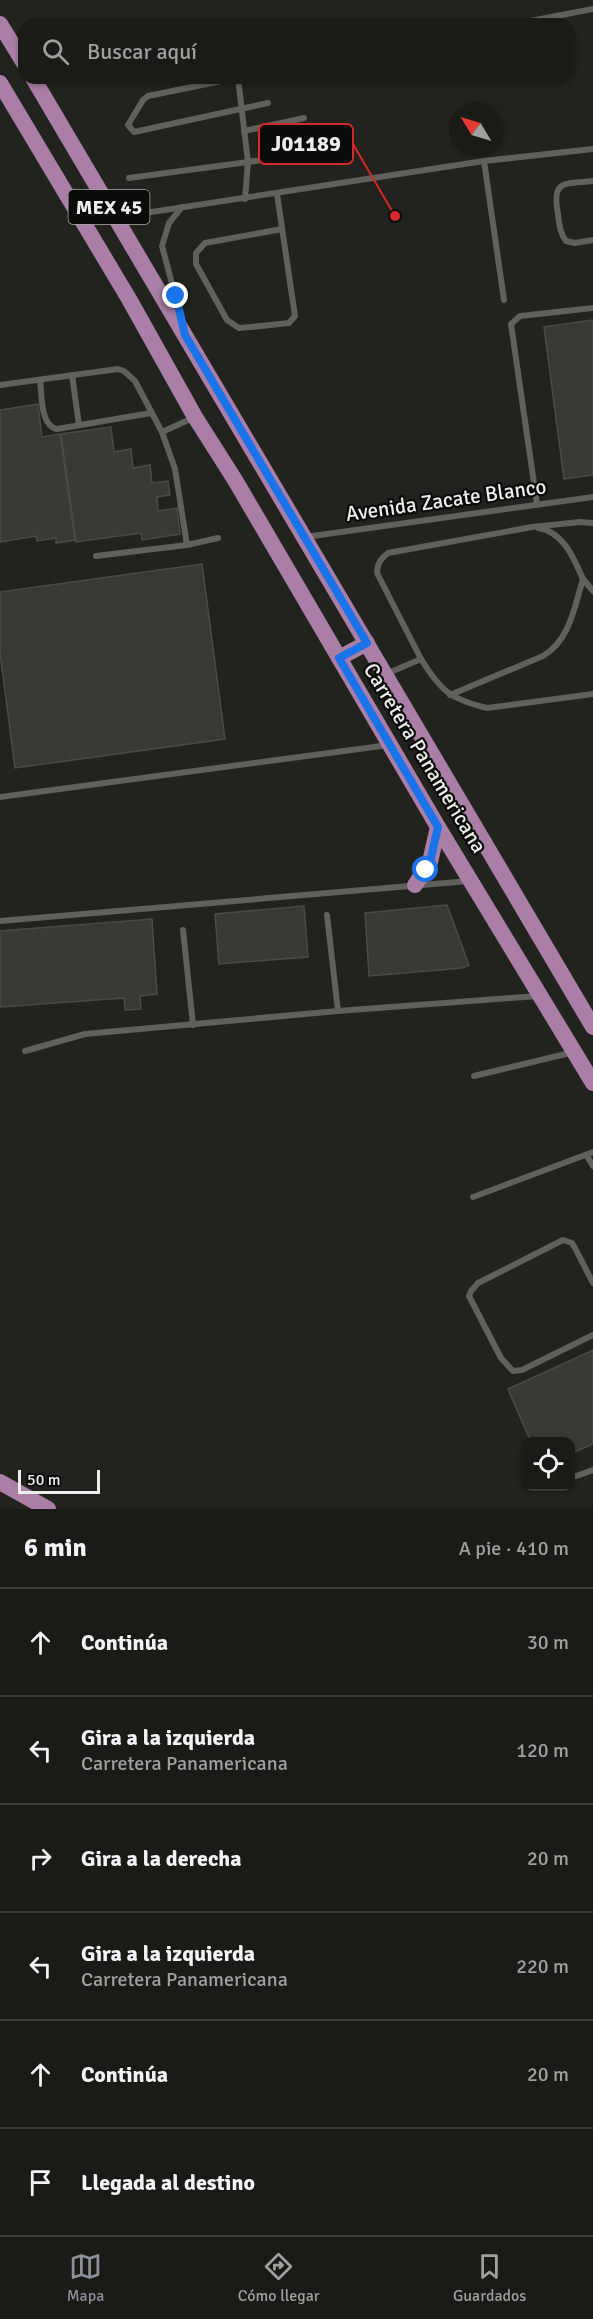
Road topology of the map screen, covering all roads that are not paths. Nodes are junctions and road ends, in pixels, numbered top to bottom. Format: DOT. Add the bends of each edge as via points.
graph roads {
  1 [pos="593,9"];
  2 [pos="546,18"];
  3 [pos="0,24"];
  4 [pos="18,53"];
  5 [pos="0,83"];
  6 [pos="37,84"];
  7 [pos="206,84"];
  8 [pos="238,84"];
  9 [pos="268,103"];
  10 [pos="242,109"];
  11 [pos="304,118"];
  12 [pos="244,131"];
  13 [pos="593,149"];
  14 [pos="298,155"];
  15 [pos="484,161"];
  16 [pos="248,162"];
  17 [pos="129,178"];
  18 [pos="593,181"];
  19 [pos="277,194"];
  20 [pos="245,199"];
  21 [pos="183,207"];
  22 [pos="115,217"];
  23 [pos="282,229"];
  24 [pos="593,240"];
  25 [pos="504,300"];
  26 [pos="593,308"];
  27 [pos="185,335"];
  28 [pos="72,375"];
  29 [pos="40,380"];
  30 [pos="0,385"];
  31 [pos="151,413"];
  32 [pos="195,417"];
  33 [pos="78,425"];
  34 [pos="162,432"];
  35 [pos="593,497"];
  36 [pos="537,504"];
  37 [pos="593,523"];
  38 [pos="532,527"];
  39 [pos="304,537"];
  40 [pos="218,538"];
  41 [pos="187,545"];
  42 [pos="96,556"];
  43 [pos="583,579"];
  44 [pos="593,591"];
  45 [pos="367,643"];
  46 [pos="339,658"];
  47 [pos="421,659"];
  48 [pos="385,674"];
  49 [pos="593,694"];
  50 [pos="450,695"];
  51 [pos="391,744"];
  52 [pos="0,797"];
  53 [pos="438,827"];
  54 [pos="472,880"];
  55 [pos="415,885"];
  56 [pos="327,915"];
  57 [pos="0,921"];
  58 [pos="183,930"];
  59 [pos="542,996"];
  60 [pos="338,1011"];
  61 [pos="193,1025"];
  62 [pos="593,1027"];
  63 [pos="25,1051"];
  64 [pos="574,1052"];
  65 [pos="474,1077"];
  66 [pos="593,1083"];
  67 [pos="590,1154"];
  68 [pos="593,1166"];
  69 [pos="473,1197"];
  70 [pos="593,1283"];
  71 [pos="593,1335"];
  72 [pos="593,1470"];
  73 [pos="575,1476"];
  74 [pos="0,1482"];
  75 [pos="48,1509"];
  1 -- 2 [label="lane"];
  3 -- 4 [label="main road"];
  5 -- 32 [label="main road, Carretera Panamericana / MEX 45"];
  6 -- 22 [label="main road, Carretera Panamericana / MEX 45"];
  7 -- 10 [label="lane" via="142,100 128,125 134,132"];
  8 -- 10 [label="lane"];
  9 -- 10 [label="lane"];
  10 -- 12 [label="lane"];
  11 -- 12 [label="lane"];
  12 -- 16 [label="lane"];
  13 -- 15 [label="lane"];
  14 -- 16 [label="lane"];
  15 -- 19 [label="lane"];
  15 -- 25 [label="lane"];
  16 -- 17 [label="lane"];
  16 -- 20 [label="lane"];
  18 -- 24 [label="lane" via="563,185 555,198 566,241"];
  19 -- 20 [label="lane"];
  19 -- 23 [label="lane"];
  20 -- 21 [label="lane"];
  21 -- 22 [label="lane"];
  21 -- 27 [label="lane" via="169,223 162,246"];
  22 -- 27 [label="main road, Carretera Panamericana / MEX 45"];
  23 -- 23 [label="lane" via="295,316 289,323 239,328 232,325 196,264 196,253 205,243"];
  26 -- 36 [label="lane" via="520,316 512,324"];
  27 -- 39 [label="main road, Carretera Panamericana / MEX 45"];
  28 -- 29 [label="lane"];
  28 -- 31 [label="lane" via="118,369 135,381"];
  28 -- 33 [label="lane"];
  29 -- 30 [label="lane"];
  29 -- 33 [label="lane" via="48,425 57,429"];
  31 -- 33 [label="lane"];
  31 -- 34 [label="lane"];
  32 -- 34 [label="lane"];
  32 -- 46 [label="main road, Carretera Panamericana / MEX 45"];
  34 -- 41 [label="lane" via="175,469"];
  35 -- 36 [label="lane, Avenida Zacate Blanco"];
  36 -- 39 [label="lane, Avenida Zacate Blanco"];
  37 -- 38 [label="lane"];
  38 -- 43 [label="lane" via="557,536"];
  38 -- 47 [label="lane" via="388,553 380,559 377,573"];
  39 -- 45 [label="main road, Carretera Panamericana / MEX 45"];
  40 -- 41 [label="lane"];
  41 -- 42 [label="lane"];
  43 -- 44 [label="lane"];
  43 -- 50 [label="lane" via="566,632 554,650"];
  45 -- 46 [label="main road"];
  45 -- 48 [label="main road, Carretera Panamericana / MEX 45"];
  46 -- 51 [label="main road, Carretera Panamericana / MEX 45"];
  47 -- 48 [label="lane"];
  47 -- 50 [label="lane" via="437,684"];
  48 -- 62 [label="main road, Carretera Panamericana / MEX 45"];
  49 -- 50 [label="lane" via="487,708"];
  51 -- 52 [label="lane"];
  51 -- 53 [label="main road, Carretera Panamericana / MEX 45"];
  53 -- 54 [label="main road, Carretera Panamericana / MEX 45"];
  53 -- 55 [label="main road" via="430,862"];
  54 -- 55 [label="lane"];
  54 -- 59 [label="main road, Carretera Panamericana / MEX 45"];
  55 -- 57 [label="lane"];
  56 -- 60 [label="lane"];
  58 -- 61 [label="lane"];
  59 -- 60 [label="lane"];
  59 -- 64 [label="main road, Carretera Panamericana / MEX 45"];
  60 -- 61 [label="lane"];
  61 -- 63 [label="lane" via="85,1034"];
  64 -- 65 [label="lane"];
  64 -- 66 [label="main road, Carretera Panamericana / MEX 45"];
  67 -- 68 [label="lane"];
  67 -- 69 [label="lane"];
  70 -- 71 [label="lane" via="575,1248 563,1240 478,1283 469,1296 504,1362 513,1371"];
  72 -- 73 [label="lane"];
  74 -- 75 [label="main road"];
}
